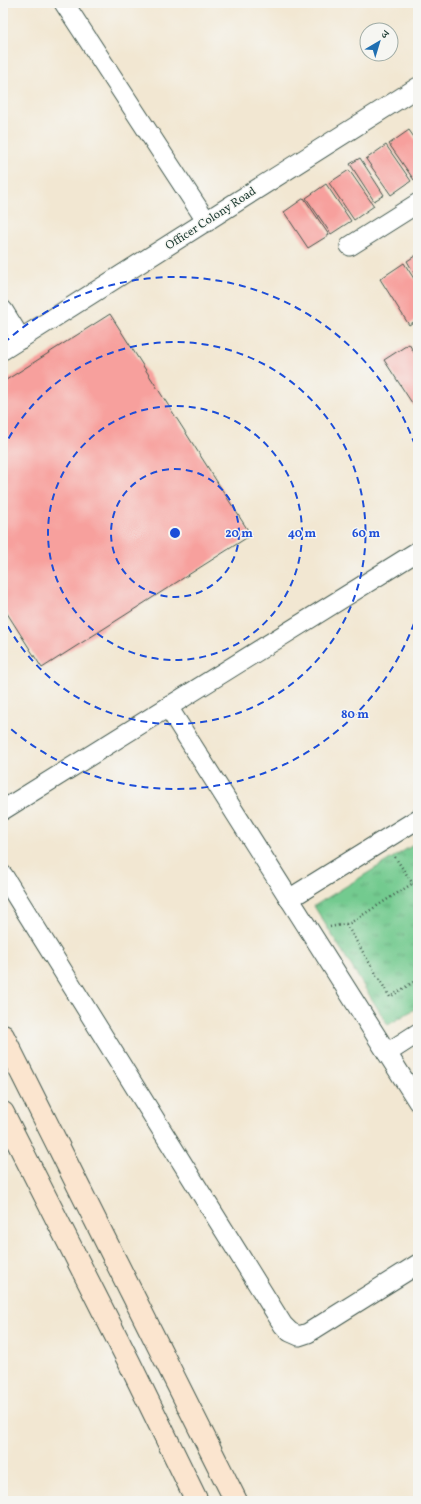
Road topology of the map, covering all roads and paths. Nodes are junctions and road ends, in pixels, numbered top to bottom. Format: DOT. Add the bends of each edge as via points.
graph roads {
  1 [pos="64,3"];
  2 [pos="418,87"];
  3 [pos="418,203"];
  4 [pos="207,222"];
  5 [pos="350,246"];
  6 [pos="3,310"];
  7 [pos="21,339"];
  8 [pos="3,350"];
  9 [pos="418,551"];
  10 [pos="168,707"];
  11 [pos="3,810"];
  12 [pos="418,819"];
  13 [pos="384,840"];
  14 [pos="3,875"];
  15 [pos="418,880"];
  16 [pos="413,884"];
  17 [pos="289,899"];
  18 [pos="418,979"];
  19 [pos="418,1033"];
  20 [pos="3,1036"];
  21 [pos="387,1053"];
  22 [pos="418,1102"];
  23 [pos="3,1114"];
  24 [pos="418,1264"];
  25 [pos="197,1501"];
  26 [pos="236,1501"];
  1 -- 4 [label="street"];
  2 -- 4 [label="street, Officer Colony Road"];
  3 -- 5 [label="street"];
  4 -- 7 [label="street, Officer Colony Road"];
  6 -- 7 [label="street"];
  7 -- 8 [label="street, Officer Colony Road"];
  9 -- 10 [label="street"];
  10 -- 11 [label="street"];
  10 -- 17 [label="street"];
  12 -- 13 [label="street"];
  13 -- 16 [label="path"];
  13 -- 17 [label="street"];
  14 -- 24 [label="street" via="283,1325 290,1332 299,1336 308,1333"];
  15 -- 16 [label="path"];
  16 -- 18 [label="path" via="346,924 390,997"];
  17 -- 21 [label="street"];
  19 -- 21 [label="street"];
  20 -- 26 [label="main road"];
  21 -- 22 [label="street"];
  23 -- 25 [label="main road"];
}
